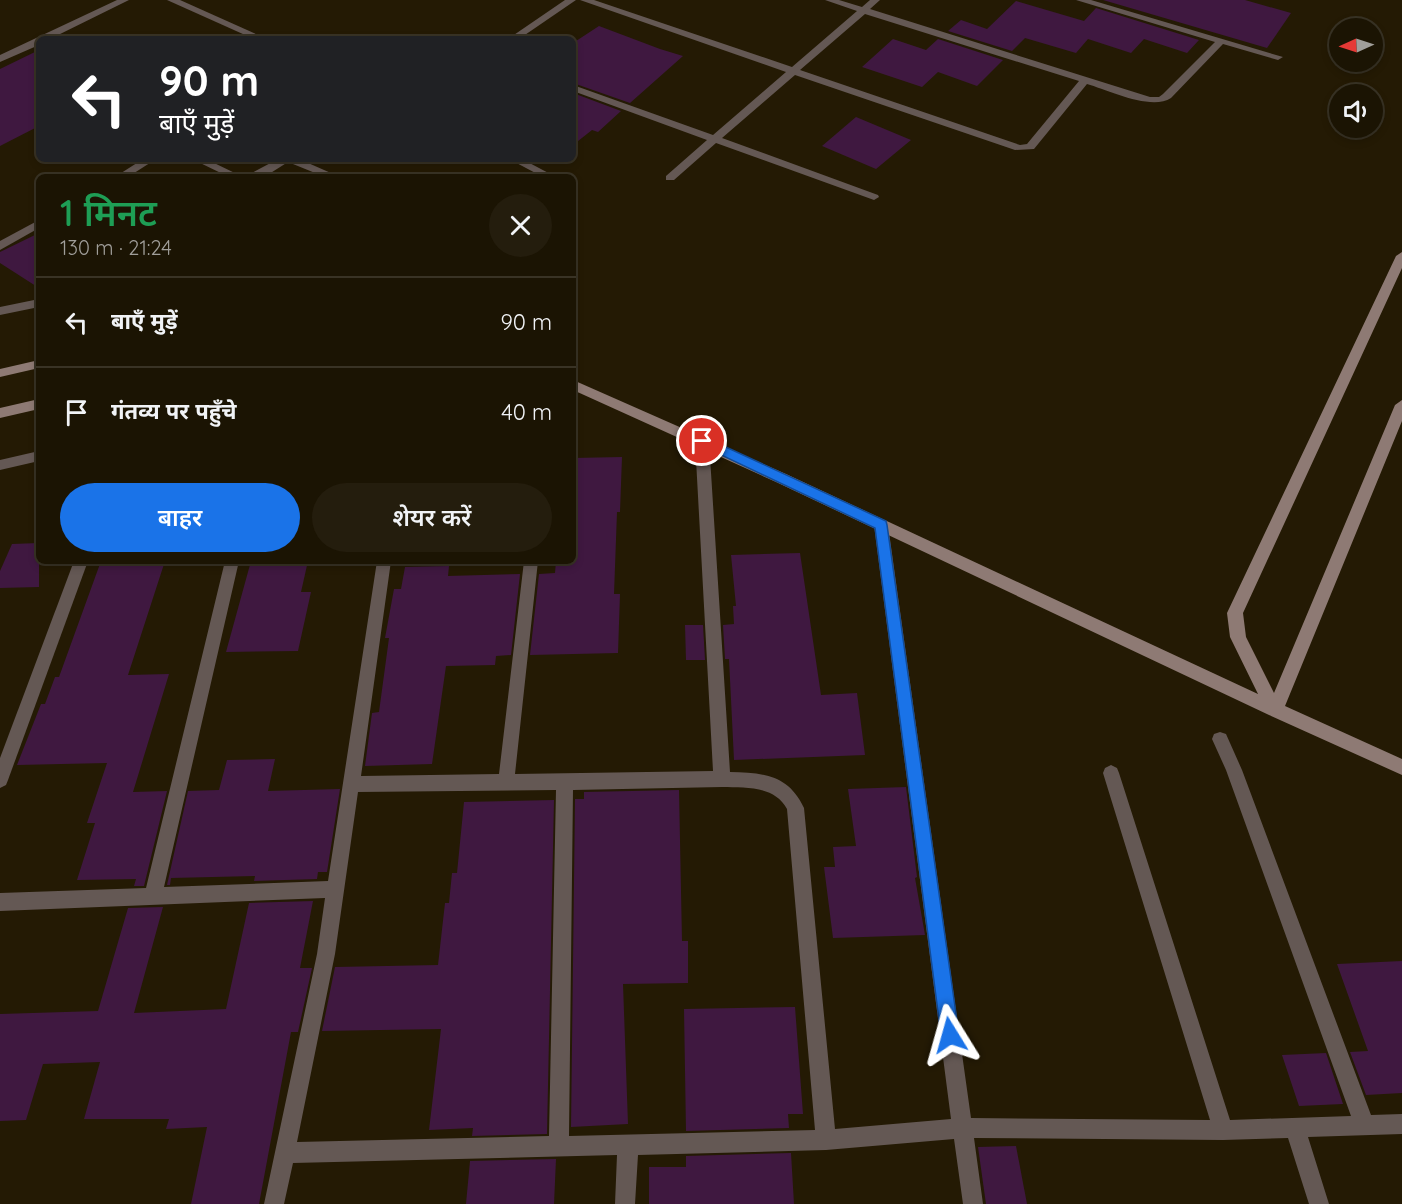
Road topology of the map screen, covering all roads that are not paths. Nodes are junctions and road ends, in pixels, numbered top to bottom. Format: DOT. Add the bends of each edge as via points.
graph roads {
  1 [pos="124,0"];
  2 [pos="172,0"];
  3 [pos="571,0"];
  4 [pos="585,0"];
  5 [pos="830,0"];
  6 [pos="875,0"];
  7 [pos="1081,0"];
  8 [pos="863,10"];
  9 [pos="49,36"];
  10 [pos="255,36"];
  11 [pos="517,36"];
  12 [pos="1221,41"];
  13 [pos="36,42"];
  14 [pos="1278,57"];
  15 [pos="0,59"];
  16 [pos="795,70"];
  17 [pos="1085,80"];
  18 [pos="576,89"];
  19 [pos="714,139"];
  20 [pos="146,162"];
  21 [pos="204,162"];
  22 [pos="280,162"];
  23 [pos="298,162"];
  24 [pos="520,162"];
  25 [pos="125,174"];
  26 [pos="231,174"];
  27 [pos="259,174"];
  28 [pos="328,174"];
  29 [pos="545,174"];
  30 [pos="669,178"];
  31 [pos="874,197"];
  32 [pos="36,226"];
  33 [pos="0,246"];
  34 [pos="1402,256"];
  35 [pos="36,304"];
  36 [pos="0,311"];
  37 [pos="36,365"];
  38 [pos="0,373"];
  39 [pos="576,386"];
  40 [pos="36,405"];
  41 [pos="1402,405"];
  42 [pos="0,413"];
  43 [pos="702,441"];
  44 [pos="36,457"];
  45 [pos="0,465"];
  46 [pos="881,525"];
  47 [pos="80,564"];
  48 [pos="230,564"];
  49 [pos="384,564"];
  50 [pos="531,564"];
  51 [pos="1275,710"];
  52 [pos="1220,739"];
  53 [pos="1402,767"];
  54 [pos="1111,773"];
  55 [pos="722,779"];
  56 [pos="0,780"];
  57 [pos="506,782"];
  58 [pos="565,782"];
  59 [pos="351,783"];
  60 [pos="336,889"];
  61 [pos="153,896"];
  62 [pos="0,902"];
  63 [pos="1402,1124"];
  64 [pos="1365,1125"];
  65 [pos="1295,1127"];
  66 [pos="963,1128"];
  67 [pos="1223,1130"];
  68 [pos="826,1140"];
  69 [pos="628,1145"];
  70 [pos="559,1147"];
  71 [pos="284,1153"];
  72 [pos="274,1204"];
  73 [pos="625,1204"];
  74 [pos="973,1204"];
  75 [pos="1319,1204"];
  1 -- 9 [label="street"];
  2 -- 10 [label="street"];
  3 -- 11 [label="street"];
  4 -- 16 [label="street"];
  5 -- 8 [label="street"];
  6 -- 8 [label="street"];
  7 -- 12 [label="street"];
  8 -- 16 [label="street"];
  8 -- 17 [label="street"];
  12 -- 14 [label="street"];
  12 -- 17 [label="street" via="1161,99 1141,98"];
  13 -- 15 [label="street"];
  16 -- 17 [label="street" via="1019,148 1030,147"];
  16 -- 19 [label="street"];
  18 -- 19 [label="street"];
  19 -- 30 [label="street"];
  19 -- 31 [label="street"];
  20 -- 25 [label="street"];
  21 -- 26 [label="street"];
  22 -- 27 [label="street"];
  23 -- 28 [label="street"];
  24 -- 29 [label="street"];
  32 -- 33 [label="street"];
  34 -- 51 [label="street" via="1235,613 1241,645"];
  35 -- 36 [label="street"];
  37 -- 38 [label="street"];
  39 -- 43 [label="street"];
  40 -- 42 [label="street"];
  41 -- 51 [label="street"];
  43 -- 46 [label="street"];
  43 -- 55 [label="street"];
  44 -- 45 [label="street"];
  46 -- 51 [label="street"];
  46 -- 66 [label="street"];
  47 -- 56 [label="street"];
  48 -- 61 [label="street"];
  49 -- 59 [label="street"];
  50 -- 57 [label="street"];
  51 -- 53 [label="street"];
  52 -- 64 [label="street"];
  54 -- 67 [label="street"];
  55 -- 58 [label="street"];
  55 -- 68 [label="street" via="768,782 792,797"];
  57 -- 58 [label="street"];
  57 -- 59 [label="street"];
  58 -- 70 [label="street"];
  59 -- 60 [label="street"];
  60 -- 61 [label="street"];
  60 -- 71 [label="street"];
  61 -- 62 [label="street"];
  63 -- 64 [label="street"];
  64 -- 65 [label="street"];
  65 -- 67 [label="street"];
  65 -- 75 [label="street"];
  66 -- 67 [label="street"];
  66 -- 68 [label="street"];
  66 -- 74 [label="street"];
  68 -- 69 [label="street"];
  69 -- 70 [label="street"];
  69 -- 73 [label="street"];
  70 -- 71 [label="street"];
  71 -- 72 [label="street"];
}
